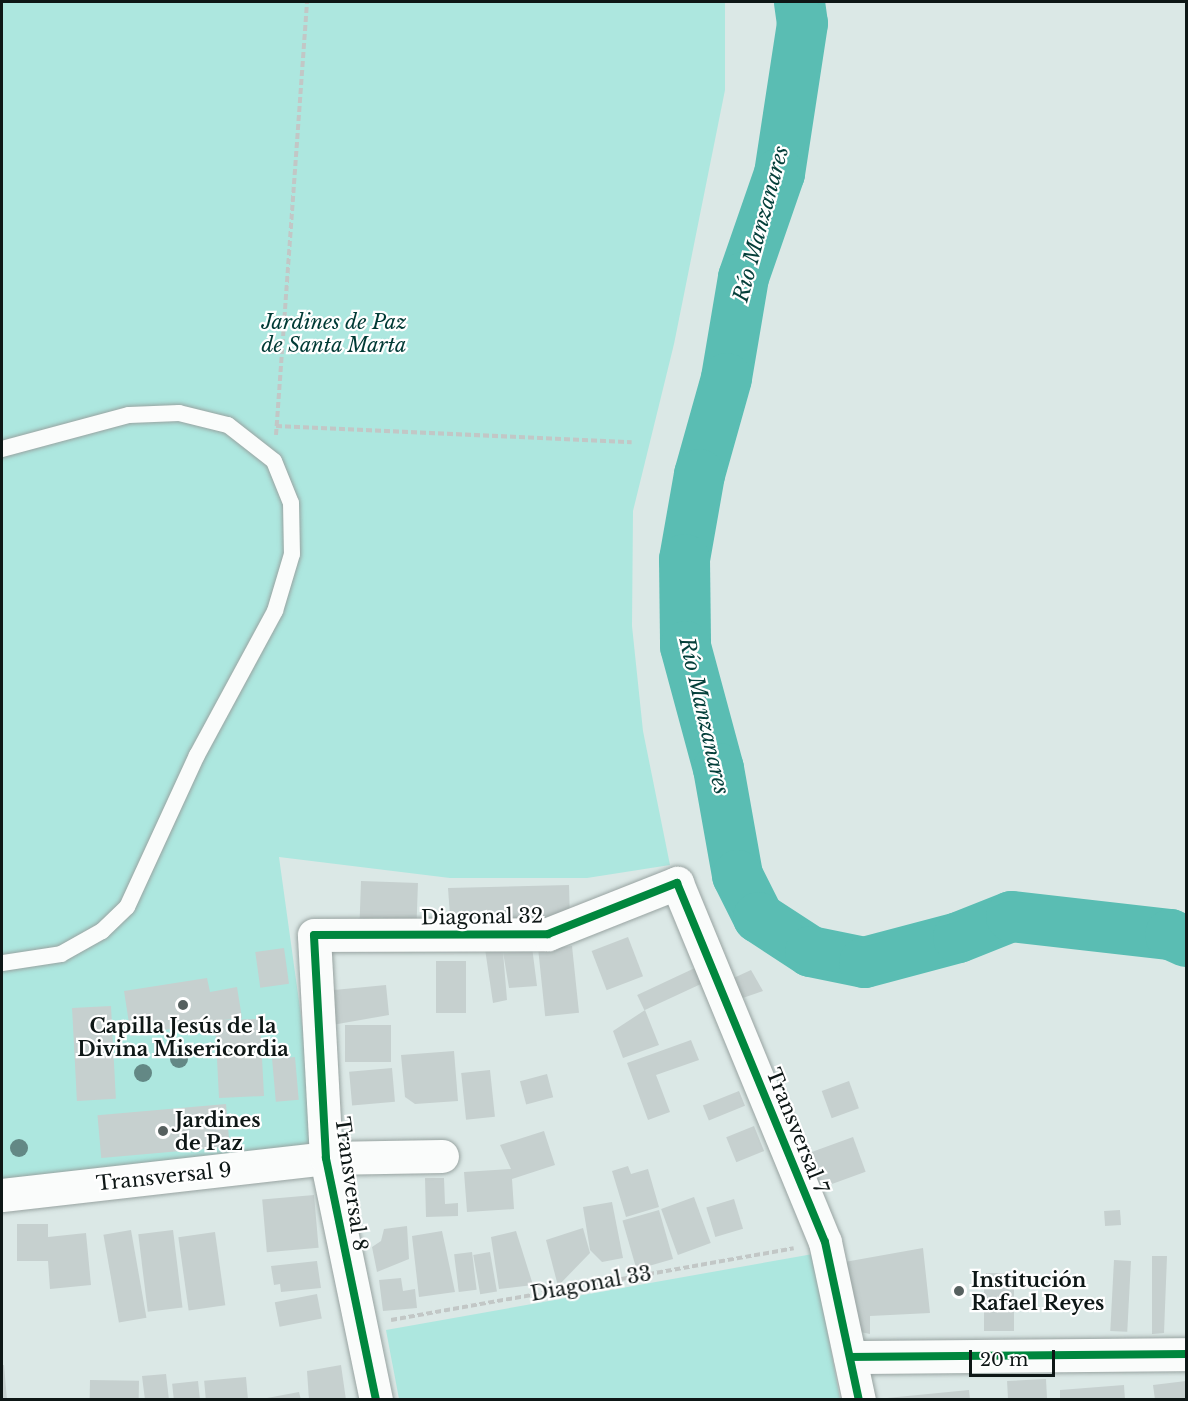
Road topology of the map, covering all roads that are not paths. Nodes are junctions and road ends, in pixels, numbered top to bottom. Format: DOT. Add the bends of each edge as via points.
graph roads {
  1 [pos="2,449"];
  2 [pos="677,883"];
  3 [pos="314,935"];
  4 [pos="2,963"];
  5 [pos="442,1156"];
  6 [pos="326,1158"];
  7 [pos="2,1195"];
  8 [pos="1186,1354"];
  9 [pos="850,1357"];
  10 [pos="376,1400"];
  11 [pos="859,1400"];
  1 -- 4 [label="lane" via="129,415 179,413 228,425 274,461 291,503 292,554 275,611 197,755 126,908 102,931 61,954"];
  2 -- 3 [label="street, Diagonal 32" via="548,934"];
  2 -- 9 [label="street, Transversal 7" via="825,1242"];
  3 -- 6 [label="street, Transversal 8"];
  5 -- 6 [label="street, Transversal 8"];
  6 -- 7 [label="street, Transversal 9"];
  6 -- 10 [label="street, Transversal 8"];
  8 -- 9 [label="street"];
  9 -- 11 [label="street, Transversal 7"];
}
